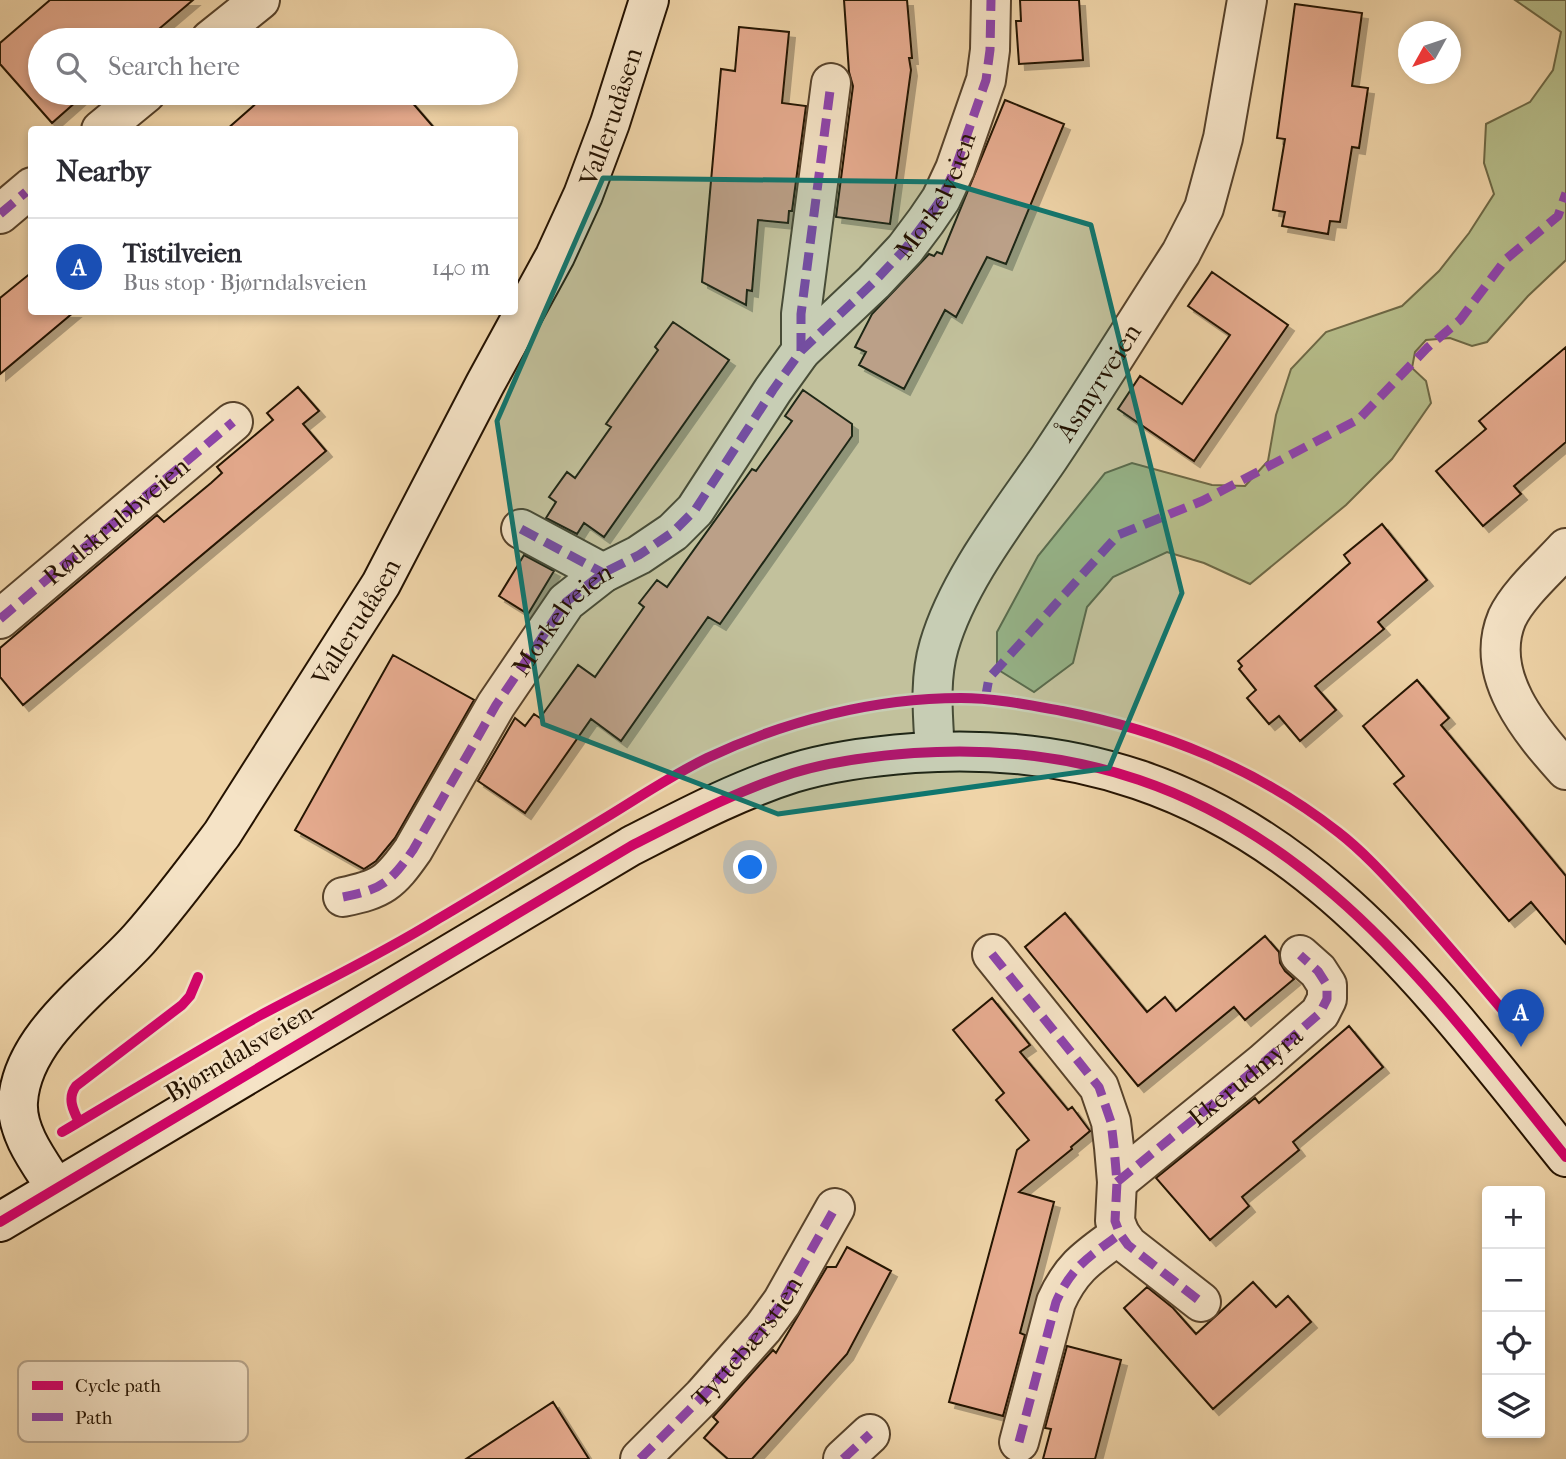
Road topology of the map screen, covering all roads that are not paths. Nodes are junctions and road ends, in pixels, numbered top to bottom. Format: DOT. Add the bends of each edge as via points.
graph roads {
  1 [pos="260,0"];
  2 [pos="649,0"];
  3 [pos="991,0"];
  4 [pos="1247,0"];
  5 [pos="225,28"];
  6 [pos="831,83"];
  7 [pos="131,105"];
  8 [pos="106,126"];
  9 [pos="28,190"];
  10 [pos="0,214"];
  11 [pos="802,351"];
  12 [pos="233,422"];
  13 [pos="521,529"];
  14 [pos="1566,548"];
  15 [pos="604,573"];
  16 [pos="0,618"];
  17 [pos="935,751"];
  18 [pos="1566,770"];
  19 [pos="342,897"];
  20 [pos="992,954"];
  21 [pos="1300,955"];
  22 [pos="1566,1157"];
  23 [pos="1117,1182"];
  24 [pos="56,1188"];
  25 [pos="835,1208"];
  26 [pos="0,1222"];
  27 [pos="1120,1234"];
  28 [pos="1202,1302"];
  29 [pos="1019,1441"];
  30 [pos="640,1459"];
  1 -- 5 [label="street"];
  2 -- 24 [label="street, Vallerudåsen" via="583,195 381,584 222,834 139,939 56,1022 32,1053 17,1105 32,1150"];
  3 -- 11 [label="street, Morkelveien" via="986,80 941,199 905,249"];
  4 -- 17 [label="street, Åsmyrveien" via="1223,138 1204,208 1181,253 955,607 939,646 933,677"];
  6 -- 11 [label="street" via="801,314"];
  7 -- 8 [label="street"];
  9 -- 10 [label="street"];
  11 -- 15 [label="street, Morkelveien" via="695,510 673,532"];
  12 -- 16 [label="street, Rødskrubbveien"];
  13 -- 15 [label="street"];
  14 -- 18 [label="street" via="1507,618 1502,649 1513,701"];
  15 -- 19 [label="street, Morkelveien" via="566,602 496,705 399,870 377,888"];
  17 -- 22 [label="street, Bjørndalsveien" via="1024,754 1124,774 1181,795 1251,833 1317,881 1369,928"];
  17 -- 24 [label="street, Bjørndalsveien" via="866,757 796,772 690,815"];
  20 -- 23 [label="street" via="1099,1087 1111,1122"];
  21 -- 23 [label="street, Ekerudmyra" via="1326,985 1327,999 1320,1013"];
  23 -- 27 [label="street" via="1115,1221"];
  24 -- 26 [label="street, Bjørndalsveien"];
  25 -- 30 [label="street, Tyttebærstien" via="763,1328"];
  27 -- 28 [label="street"];
  27 -- 29 [label="street" via="1074,1269 1065,1282"];
}
